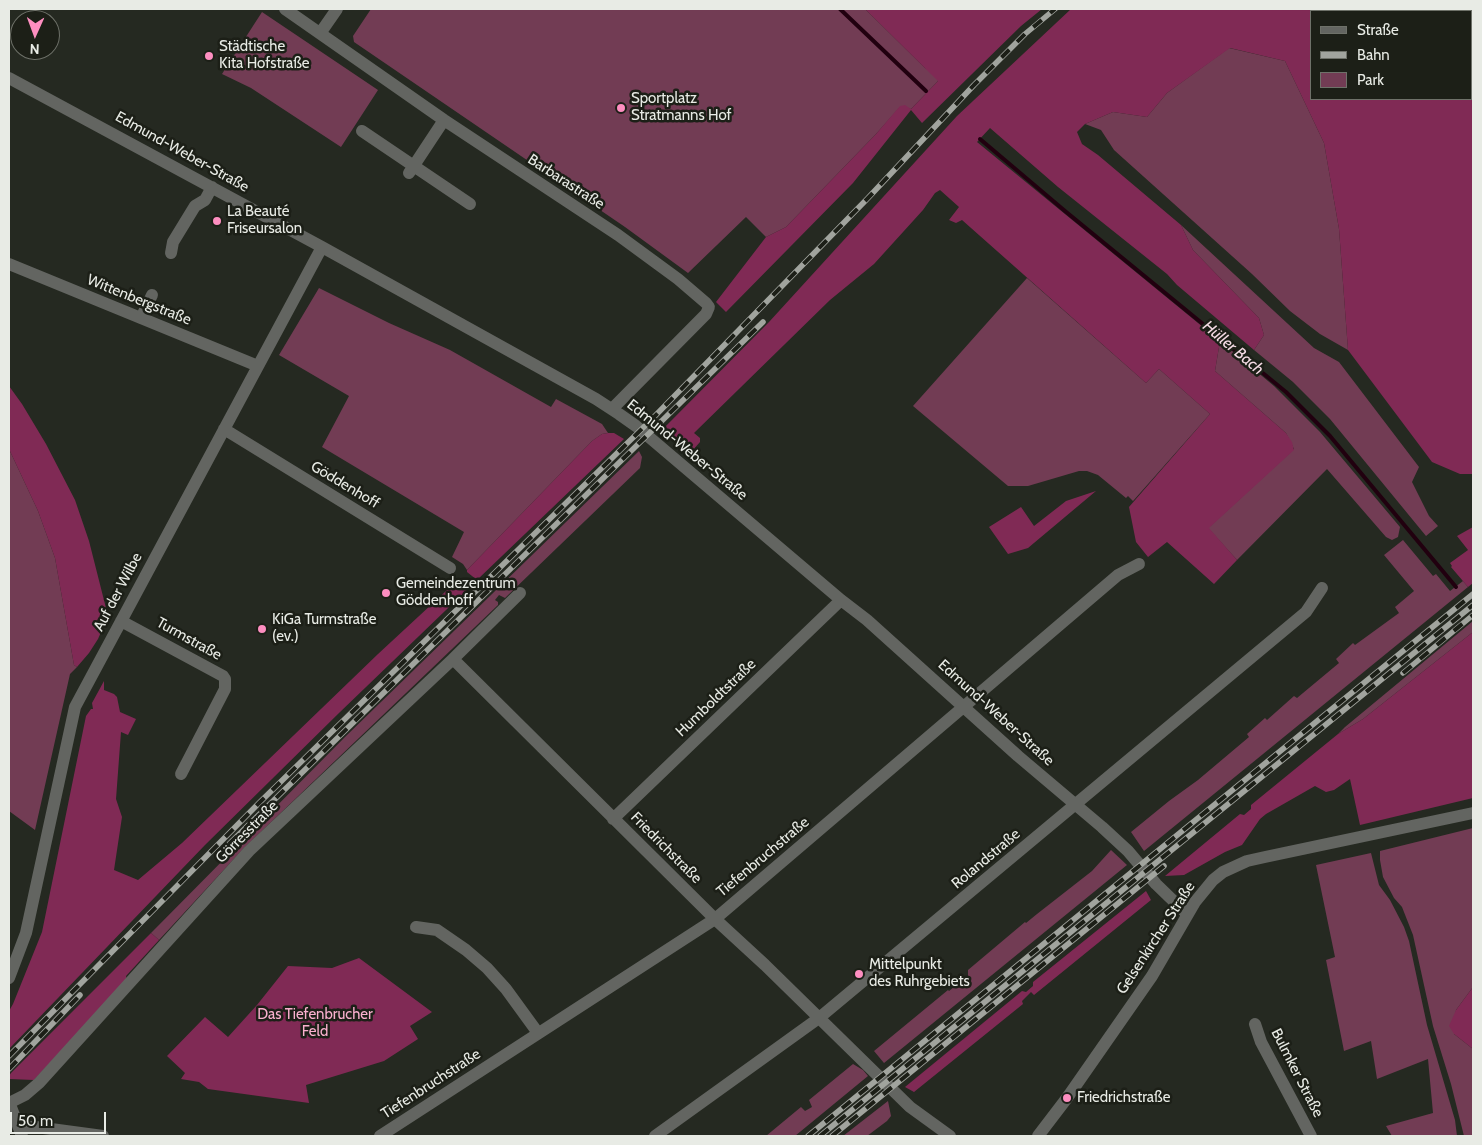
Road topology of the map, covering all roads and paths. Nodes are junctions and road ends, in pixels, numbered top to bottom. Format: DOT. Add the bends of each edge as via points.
graph roads {
  1 [pos="285,9"];
  2 [pos="337,9"];
  3 [pos="321,32"];
  4 [pos="9,78"];
  5 [pos="444,120"];
  6 [pos="362,131"];
  7 [pos="412,169"];
  8 [pos="212,187"];
  9 [pos="470,204"];
  10 [pos="322,247"];
  11 [pos="171,253"];
  12 [pos="9,264"];
  13 [pos="152,294"];
  14 [pos="141,318"];
  15 [pos="258,366"];
  16 [pos="612,409"];
  17 [pos="224,429"];
  18 [pos="1140,564"];
  19 [pos="450,568"];
  20 [pos="1322,588"];
  21 [pos="520,593"];
  22 [pos="841,600"];
  23 [pos="121,621"];
  24 [pos="453,659"];
  25 [pos="964,707"];
  26 [pos="181,774"];
  27 [pos="1076,805"];
  28 [pos="1473,813"];
  29 [pos="613,819"];
  30 [pos="1187,914"];
  31 [pos="715,919"];
  32 [pos="416,927"];
  33 [pos="9,978"];
  34 [pos="820,1018"];
  35 [pos="1255,1024"];
  36 [pos="538,1033"];
  37 [pos="9,1103"];
  38 [pos="20,1132"];
  39 [pos="103,1136"];
  40 [pos="380,1136"];
  41 [pos="655,1136"];
  42 [pos="950,1136"];
  43 [pos="1038,1136"];
  44 [pos="1311,1136"];
  1 -- 3 [label="street, Barbarastraße"];
  2 -- 3 [label="street"];
  3 -- 5 [label="street, Barbarastraße"];
  4 -- 8 [label="street, Edmund-Weber-Straße"];
  5 -- 7 [label="street"];
  5 -- 16 [label="street, Barbarastraße" via="618,235 678,278 706,303 706,314"];
  6 -- 7 [label="street"];
  7 -- 9 [label="street"];
  8 -- 10 [label="street, Edmund-Weber-Straße"];
  8 -- 11 [label="street" via="205,200 195,206 173,242"];
  10 -- 15 [label="street, Auf der Wilbe"];
  10 -- 16 [label="street, Edmund-Weber-Straße"];
  12 -- 14 [label="street, Wittenbergstraße"];
  13 -- 14 [label="street"];
  14 -- 15 [label="street, Wittenbergstraße"];
  15 -- 17 [label="street, Auf der Wilbe"];
  16 -- 22 [label="street, Edmund-Weber-Straße"];
  17 -- 19 [label="street, Göddenhoff"];
  17 -- 23 [label="street, Auf der Wilbe"];
  18 -- 25 [label="street, Tiefenbruchstraße" via="1118,575"];
  20 -- 27 [label="street, Rolandstraße" via="1306,612"];
  21 -- 24 [label="street, Görresstraße"];
  22 -- 25 [label="street, Edmund-Weber-Straße"];
  22 -- 29 [label="street, Humboldtstraße"];
  23 -- 26 [label="street, Turmstraße" via="225,679 225,689"];
  23 -- 33 [label="street, Auf der Wilbe" via="73,712 30,917"];
  24 -- 29 [label="street, Friedrichstraße"];
  24 -- 37 [label="street, Görresstraße" via="249,851 39,1083"];
  25 -- 27 [label="street, Edmund-Weber-Straße"];
  25 -- 31 [label="street, Tiefenbruchstraße"];
  27 -- 30 [label="street, Edmund-Weber-Straße" via="1128,851"];
  27 -- 34 [label="street, Rolandstraße"];
  28 -- 30 [label="street, Gelsenkircher Straße" via="1247,861 1213,880"];
  29 -- 31 [label="street, Friedrichstraße"];
  30 -- 43 [label="street, Gelsenkircher Straße" via="1152,976"];
  31 -- 34 [label="street, Friedrichstraße"];
  31 -- 36 [label="street, Tiefenbruchstraße"];
  32 -- 36 [label="street" via="437,930 487,968"];
  34 -- 41 [label="street, Rolandstraße"];
  34 -- 42 [label="street, Friedrichstraße" via="910,1107"];
  35 -- 44 [label="street, Bulmker Straße" via="1261,1042"];
  36 -- 40 [label="street, Tiefenbruchstraße"];
  37 -- 38 [label="street, Görresstraße"];
  38 -- 39 [label="street" via="36,1127"];
}
